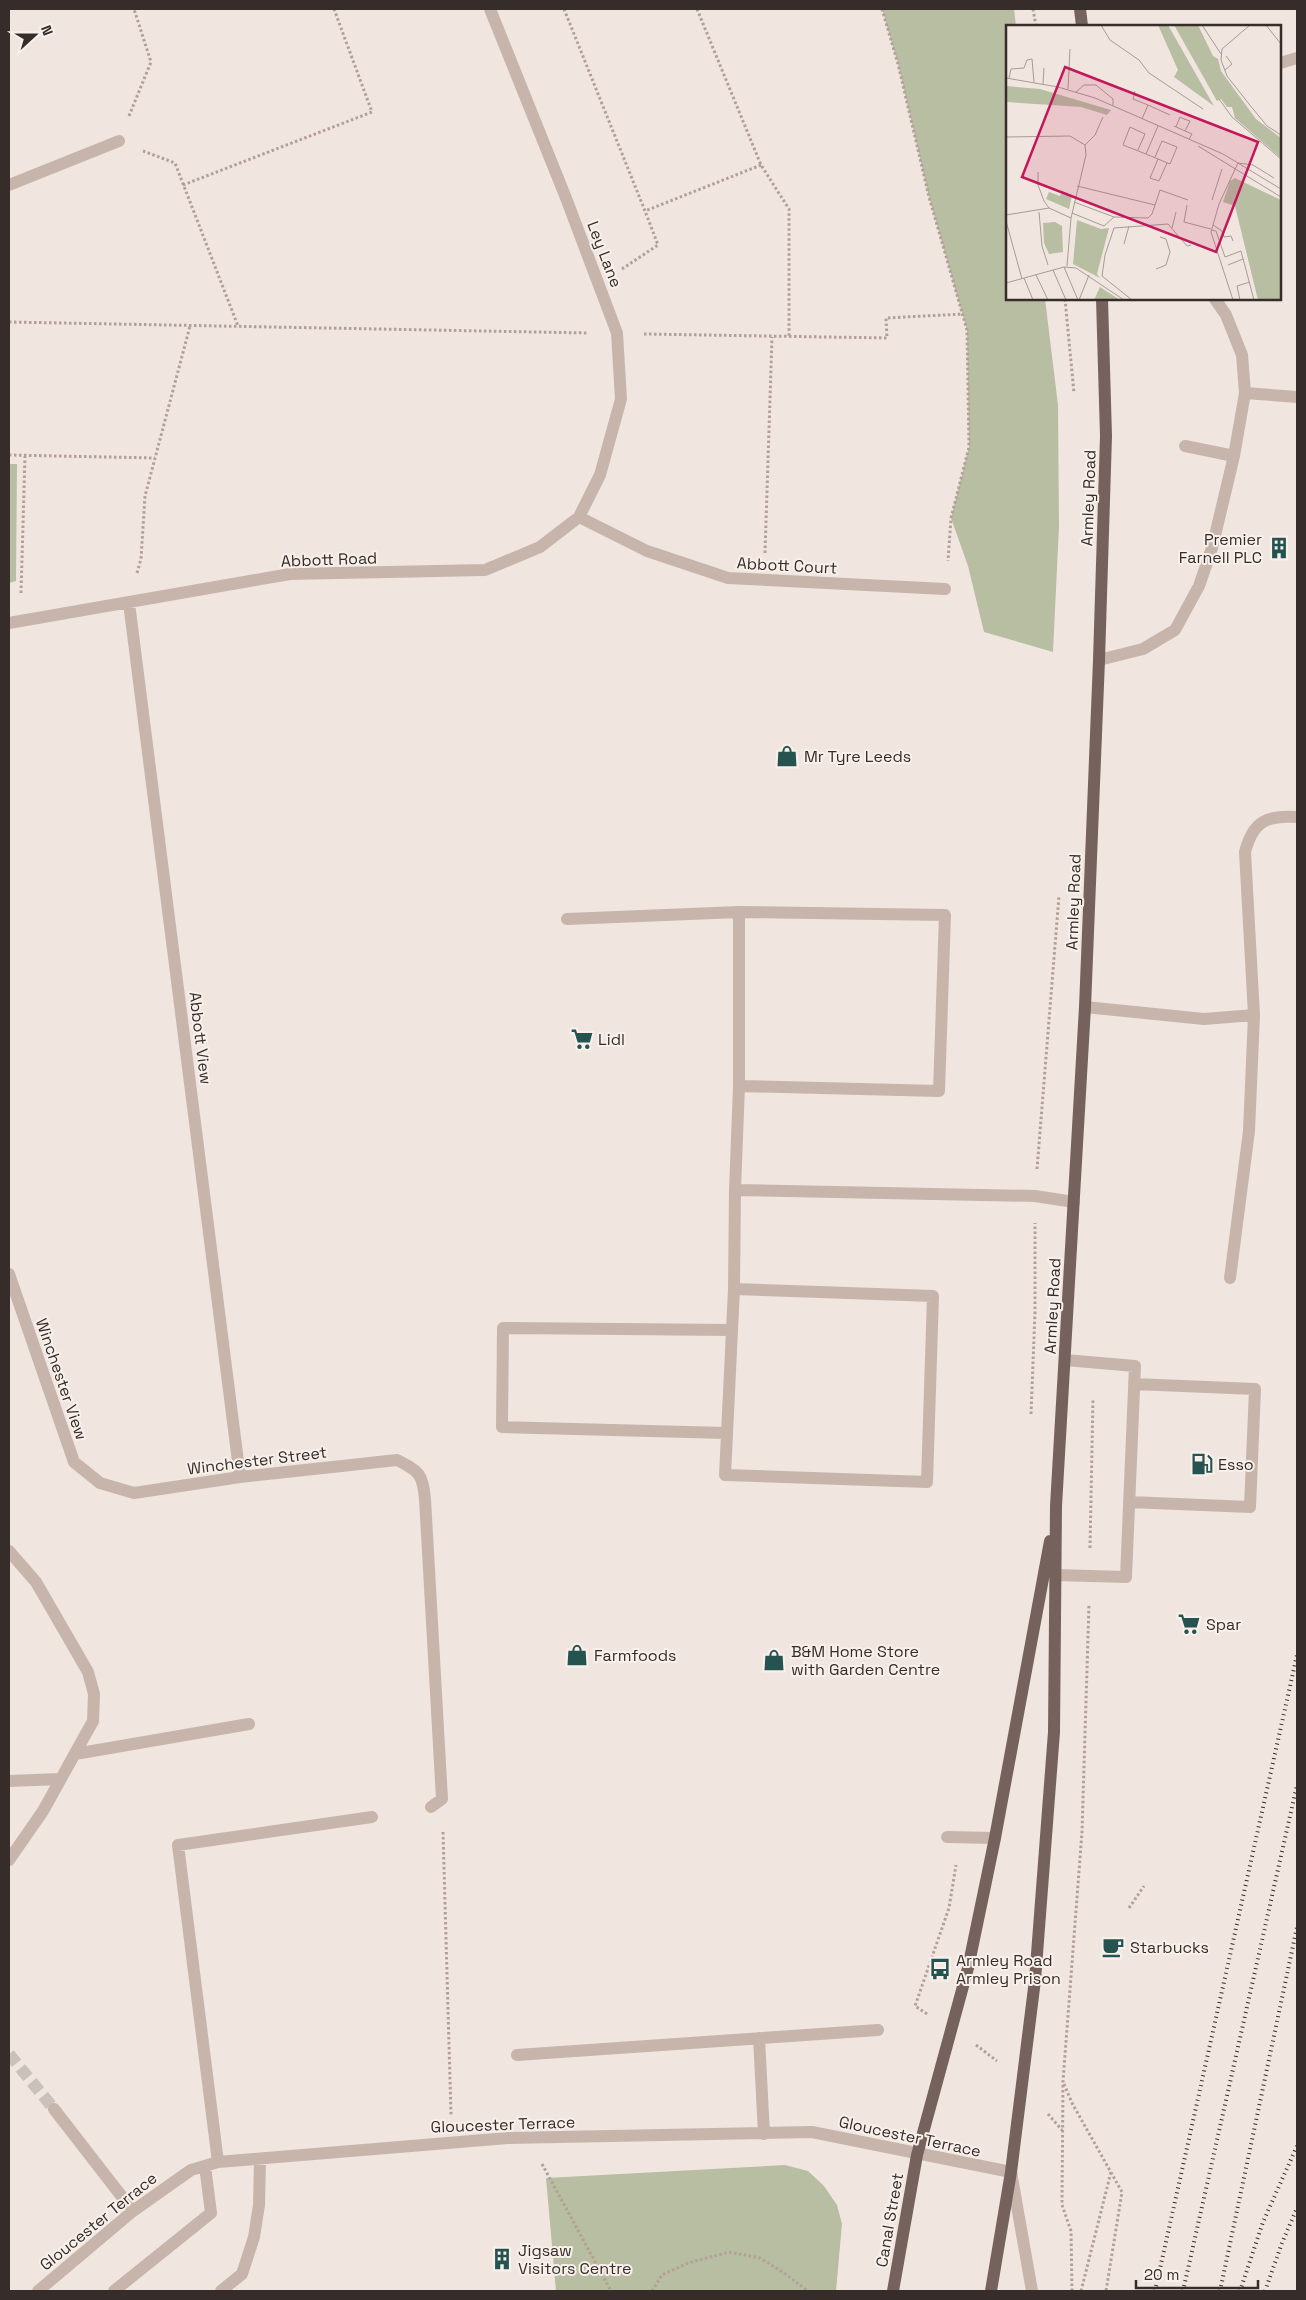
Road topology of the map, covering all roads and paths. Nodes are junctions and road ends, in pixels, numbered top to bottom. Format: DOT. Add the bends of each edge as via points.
graph roads {
  1 [pos="134,9"];
  2 [pos="334,9"];
  3 [pos="490,9"];
  4 [pos="564,9"];
  5 [pos="697,9"];
  6 [pos="882,9"];
  7 [pos="1033,9"];
  8 [pos="1080,9"];
  9 [pos="1036,25"];
  10 [pos="1082,25"];
  11 [pos="1297,58"];
  12 [pos="1281,63"];
  13 [pos="118,141"];
  14 [pos="761,165"];
  15 [pos="9,185"];
  16 [pos="183,185"];
  17 [pos="645,211"];
  18 [pos="599,285"];
  19 [pos="1065,300"];
  20 [pos="1102,300"];
  21 [pos="1216,300"];
  22 [pos="963,314"];
  23 [pos="9,322"];
  24 [pos="190,326"];
  25 [pos="238,326"];
  26 [pos="618,333"];
  27 [pos="772,337"];
  28 [pos="789,337"];
  29 [pos="1245,393"];
  30 [pos="1074,394"];
  31 [pos="1297,397"];
  32 [pos="1185,446"];
  33 [pos="9,455"];
  34 [pos="25,456"];
  35 [pos="1234,456"];
  36 [pos="155,458"];
  37 [pos="579,517"];
  38 [pos="764,580"];
  39 [pos="945,589"];
  40 [pos="129,603"];
  41 [pos="15,622"];
  42 [pos="1099,660"];
  43 [pos="1297,817"];
  44 [pos="1059,895"];
  45 [pos="739,912"];
  46 [pos="567,919"];
  47 [pos="1085,1007"];
  48 [pos="1254,1015"];
  49 [pos="739,1086"];
  50 [pos="735,1190"];
  51 [pos="1035,1196"];
  52 [pos="1074,1202"];
  53 [pos="9,1274"];
  54 [pos="1230,1278"];
  55 [pos="734,1289"];
  56 [pos="731,1330"];
  57 [pos="1065,1360"];
  58 [pos="1134,1384"];
  59 [pos="1030,1420"];
  60 [pos="726,1433"];
  61 [pos="240,1477"];
  62 [pos="100,1483"];
  63 [pos="1130,1502"];
  64 [pos="1056,1506"];
  65 [pos="9,1551"];
  66 [pos="1056,1574"];
  67 [pos="1085,1723"];
  68 [pos="249,1724"];
  69 [pos="75,1754"];
  70 [pos="60,1779"];
  71 [pos="9,1781"];
  72 [pos="442,1800"];
  73 [pos="431,1807"];
  74 [pos="372,1817"];
  75 [pos="947,1837"];
  76 [pos="995,1838"];
  77 [pos="9,1860"];
  78 [pos="1144,1886"];
  79 [pos="1129,1908"];
  80 [pos="878,2030"];
  81 [pos="759,2038"];
  82 [pos="517,2055"];
  83 [pos="1063,2081"];
  84 [pos="54,2109"];
  85 [pos="764,2134"];
  86 [pos="527,2138"];
  87 [pos="451,2141"];
  88 [pos="917,2155"];
  89 [pos="260,2159"];
  90 [pos="218,2162"];
  91 [pos="205,2166"];
  92 [pos="1112,2171"];
  93 [pos="1011,2172"];
  94 [pos="133,2211"];
  95 [pos="38,2291"];
  96 [pos="114,2291"];
  97 [pos="222,2291"];
  98 [pos="611,2291"];
  99 [pos="652,2291"];
  100 [pos="808,2291"];
  101 [pos="893,2291"];
  102 [pos="990,2291"];
  103 [pos="1032,2291"];
  104 [pos="1072,2291"];
  105 [pos="1081,2291"];
  106 [pos="1106,2291"];
  1 -- 13 [label="path" via="151,62"];
  2 -- 16 [label="path" via="372,112"];
  3 -- 18 [label="street, Ley Lane"];
  4 -- 17 [label="path"];
  5 -- 14 [label="path"];
  6 -- 22 [label="path" via="929,197"];
  7 -- 9 [label="path"];
  8 -- 10 [label="main road"];
  11 -- 12 [label="street"];
  13 -- 15 [label="street"];
  13 -- 16 [label="path" via="175,163"];
  14 -- 17 [label="path"];
  14 -- 28 [label="path" via="789,209"];
  16 -- 25 [label="path"];
  17 -- 18 [label="path" via="658,245"];
  18 -- 26 [label="street, Ley Lane"];
  19 -- 30 [label="path"];
  20 -- 42 [label="main road, Armley Road" via="1106,436"];
  21 -- 29 [label="street" via="1226,315 1242,355"];
  22 -- 28 [label="path" via="886,318 887,338"];
  22 -- 39 [label="path" via="967,330 969,448 951,518"];
  23 -- 24 [label="path"];
  24 -- 25 [label="path"];
  24 -- 36 [label="path"];
  25 -- 26 [label="path"];
  26 -- 27 [label="path"];
  26 -- 37 [label="street, Ley Lane" via="621,399 600,475"];
  27 -- 28 [label="path"];
  27 -- 38 [label="path"];
  29 -- 31 [label="street"];
  29 -- 35 [label="street"];
  32 -- 35 [label="street"];
  33 -- 34 [label="path"];
  34 -- 36 [label="path"];
  34 -- 41 [label="path"];
  35 -- 42 [label="street" via="1212,548 1198,586 1175,630 1144,649"];
  36 -- 40 [label="path" via="145,496 142,559"];
  37 -- 38 [label="street, Abbott Court" via="648,552 728,578"];
  37 -- 40 [label="street, Abbott Road" via="540,547 485,570 290,574"];
  38 -- 39 [label="street, Abbott Court"];
  40 -- 41 [label="street, Abbott Road"];
  40 -- 61 [label="street, Abbott View"];
  42 -- 47 [label="main road, Armley Road"];
  43 -- 48 [label="street" via="1262,821 1249,835 1246,852"];
  44 -- 51 [label="path"];
  45 -- 46 [label="street"];
  45 -- 49 [label="street"];
  45 -- 49 [label="street" via="945,916 939,1091"];
  47 -- 48 [label="street" via="1204,1019"];
  47 -- 52 [label="main road, Armley Road"];
  48 -- 54 [label="street" via="1250,1131"];
  49 -- 50 [label="street"];
  50 -- 51 [label="street"];
  50 -- 55 [label="street"];
  51 -- 52 [label="street"];
  51 -- 59 [label="path" via="1035,1312"];
  52 -- 57 [label="main road, Armley Road"];
  53 -- 62 [label="street, Winchester View" via="74,1462"];
  55 -- 56 [label="street"];
  55 -- 60 [label="street" via="932,1296 928,1482 725,1475"];
  56 -- 60 [label="street"];
  56 -- 60 [label="street" via="504,1328 502,1427"];
  57 -- 58 [label="street" via="1135,1366"];
  57 -- 64 [label="main road, Armley Road"];
  58 -- 63 [label="street"];
  58 -- 63 [label="street" via="1255,1389 1254,1425 1250,1507"];
  61 -- 62 [label="street, Winchester Street" via="134,1493"];
  61 -- 72 [label="street, Winchester Street" via="397,1460 417,1470 424,1482"];
  63 -- 66 [label="street" via="1126,1578"];
  64 -- 66 [label="main road"];
  64 -- 76 [label="main road, Canal Street"];
  65 -- 69 [label="street" via="36,1582 88,1672 94,1694 93,1721"];
  66 -- 93 [label="main road" via="1054,1732 1035,1980"];
  67 -- 83 [label="path" via="1082,1832"];
  68 -- 69 [label="street"];
  69 -- 70 [label="street"];
  70 -- 71 [label="street"];
  70 -- 77 [label="street"];
  72 -- 73 [label="street"];
  72 -- 87 [label="path"];
  74 -- 90 [label="street" via="178,1845"];
  75 -- 76 [label="street"];
  76 -- 88 [label="main road, Canal Street" via="968,1968"];
  78 -- 79 [label="path"];
  80 -- 81 [label="street"];
  81 -- 82 [label="street"];
  81 -- 85 [label="street"];
  83 -- 92 [label="path" via="1072,2103"];
  83 -- 104 [label="path" via="1062,2205 1071,2231"];
  84 -- 94 [label="street"];
  85 -- 86 [label="street, Gloucester Terrace"];
  85 -- 88 [label="street, Gloucester Terrace" via="812,2132"];
  86 -- 87 [label="street, Gloucester Terrace"];
  86 -- 98 [label="path"];
  87 -- 89 [label="street, Gloucester Terrace"];
  88 -- 93 [label="street, Gloucester Terrace"];
  88 -- 101 [label="main road, Canal Street"];
  89 -- 90 [label="street, Gloucester Terrace"];
  89 -- 97 [label="street" via="259,2205 254,2237 242,2274"];
  90 -- 91 [label="street, Gloucester Terrace"];
  91 -- 94 [label="street, Gloucester Terrace" via="190,2170"];
  91 -- 96 [label="street" via="211,2213"];
  92 -- 105 [label="path"];
  92 -- 106 [label="path" via="1122,2192"];
  93 -- 102 [label="main road"];
  93 -- 103 [label="street"];
  94 -- 95 [label="street, Gloucester Terrace"];
  99 -- 100 [label="path" via="662,2275 688,2263 729,2252 760,2258"];
}
